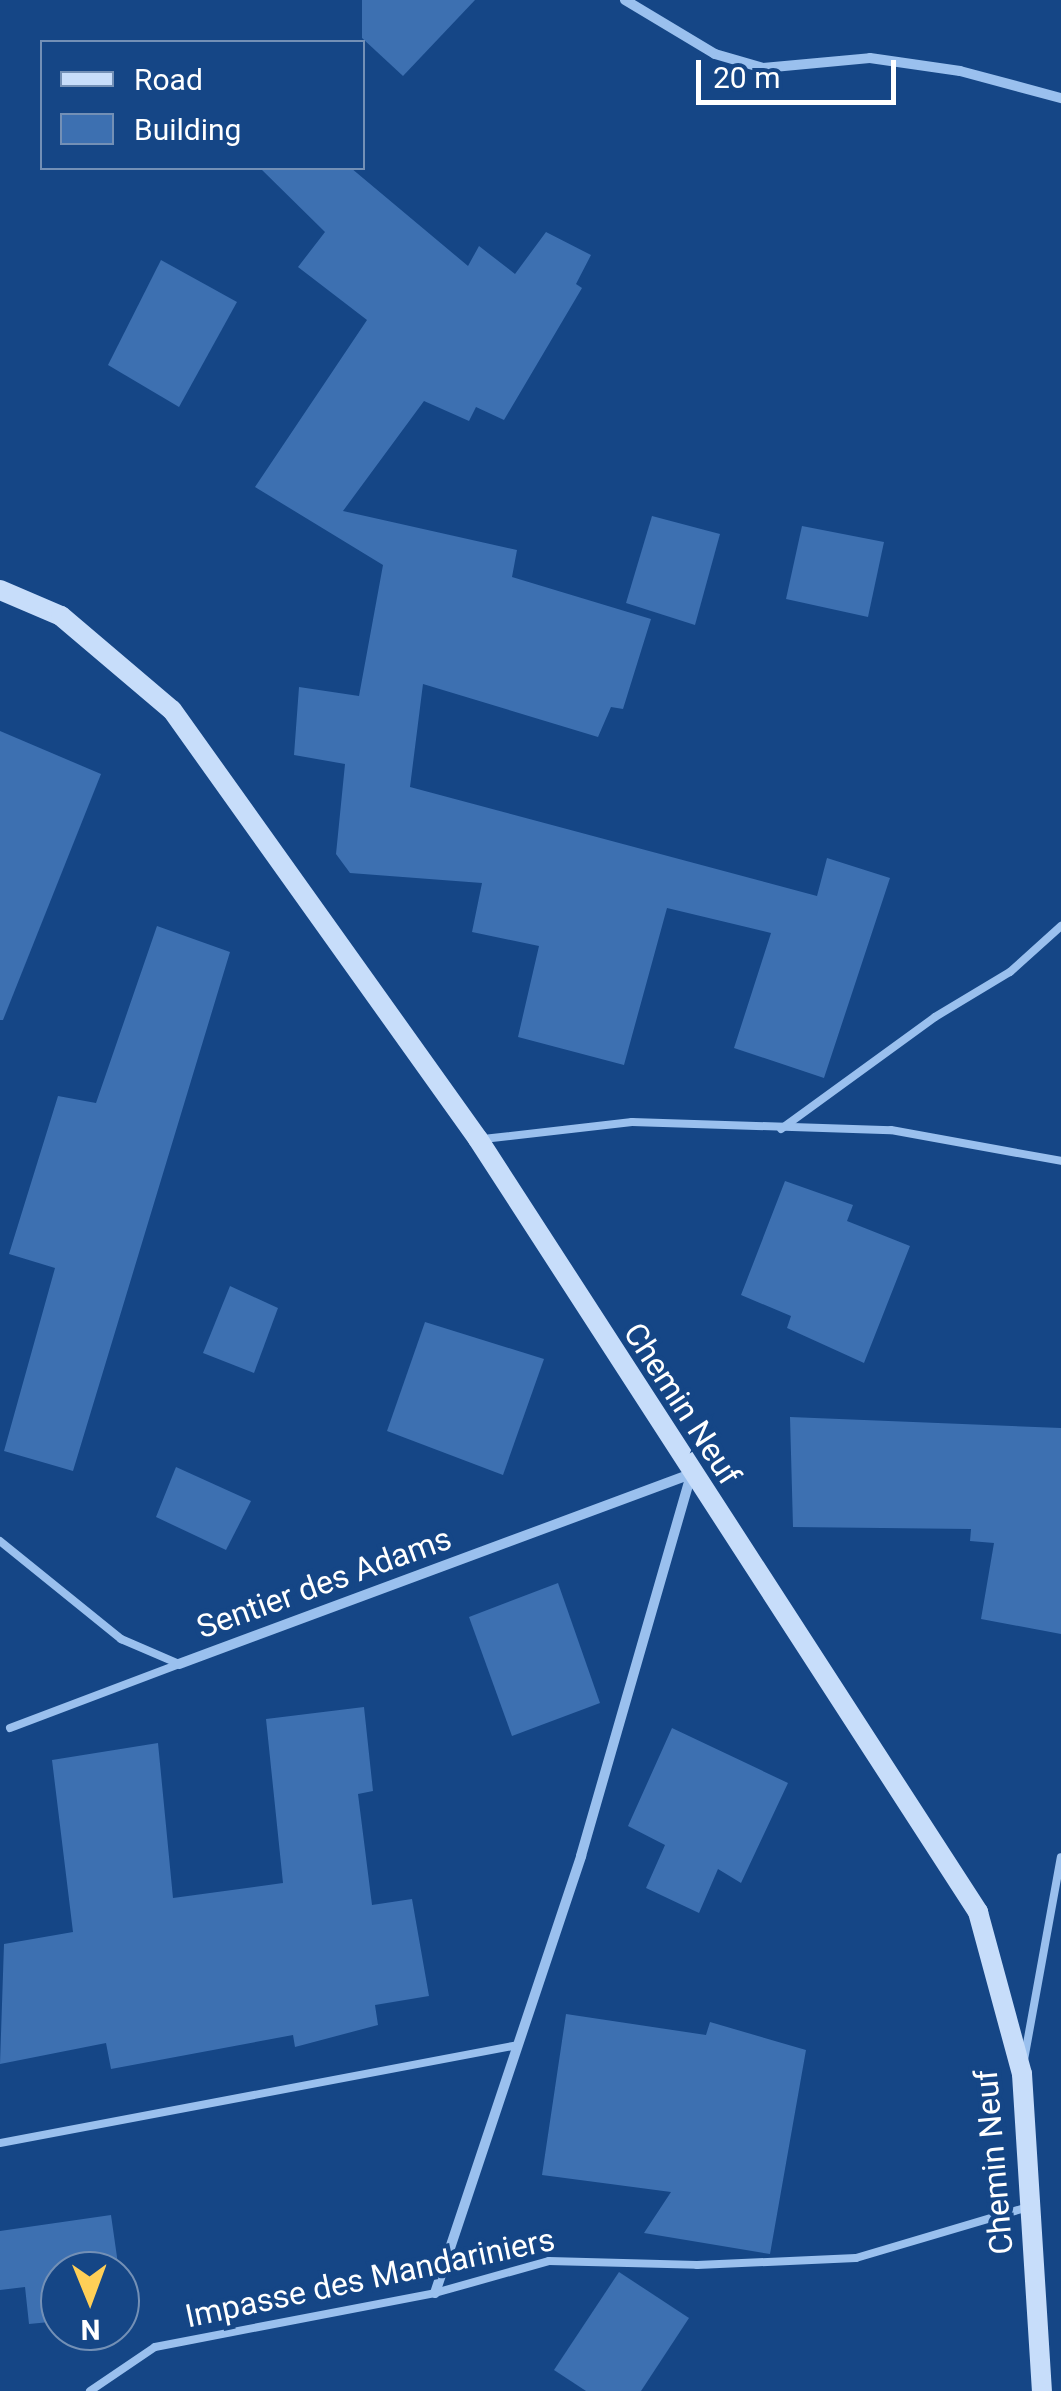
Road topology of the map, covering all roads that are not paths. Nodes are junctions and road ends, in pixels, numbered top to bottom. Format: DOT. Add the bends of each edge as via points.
graph roads {
  1 [pos="624,0"];
  2 [pos="1061,98"];
  3 [pos="0,590"];
  4 [pos="1061,926"];
  5 [pos="781,1130"];
  6 [pos="478,1139"];
  7 [pos="1061,1161"];
  8 [pos="691,1474"];
  9 [pos="0,1542"];
  10 [pos="178,1664"];
  11 [pos="10,1728"];
  12 [pos="1061,1857"];
  13 [pos="518,2046"];
  14 [pos="1022,2074"];
  15 [pos="0,2143"];
  16 [pos="1028,2207"];
  17 [pos="435,2293"];
  18 [pos="90,2391"];
  19 [pos="1042,2391"];
  1 -- 2 [label="street" via="715,54 763,68 870,58 960,71"];
  3 -- 6 [label="street, Chemin Neuf" via="62,616 172,710"];
  4 -- 5 [label="lane" via="1010,972 935,1017"];
  5 -- 6 [label="lane" via="632,1122"];
  5 -- 7 [label="lane" via="891,1130"];
  6 -- 8 [label="street, Chemin Neuf"];
  8 -- 10 [label="street, Sentier des Adams"];
  8 -- 13 [label="street" via="581,1856"];
  8 -- 14 [label="street, Chemin Neuf" via="978,1912"];
  9 -- 10 [label="lane, Sentier des Adams" via="121,1639"];
  10 -- 11 [label="lane"];
  12 -- 14 [label="lane"];
  13 -- 15 [label="lane"];
  13 -- 17 [label="street"];
  14 -- 16 [label="street, Chemin Neuf"];
  16 -- 17 [label="lane, Impasse des Mandariniers" via="856,2258 696,2265 549,2261"];
  16 -- 19 [label="street, Chemin Neuf"];
  17 -- 18 [label="lane, Impasse des Mandariniers" via="155,2348"];
}
